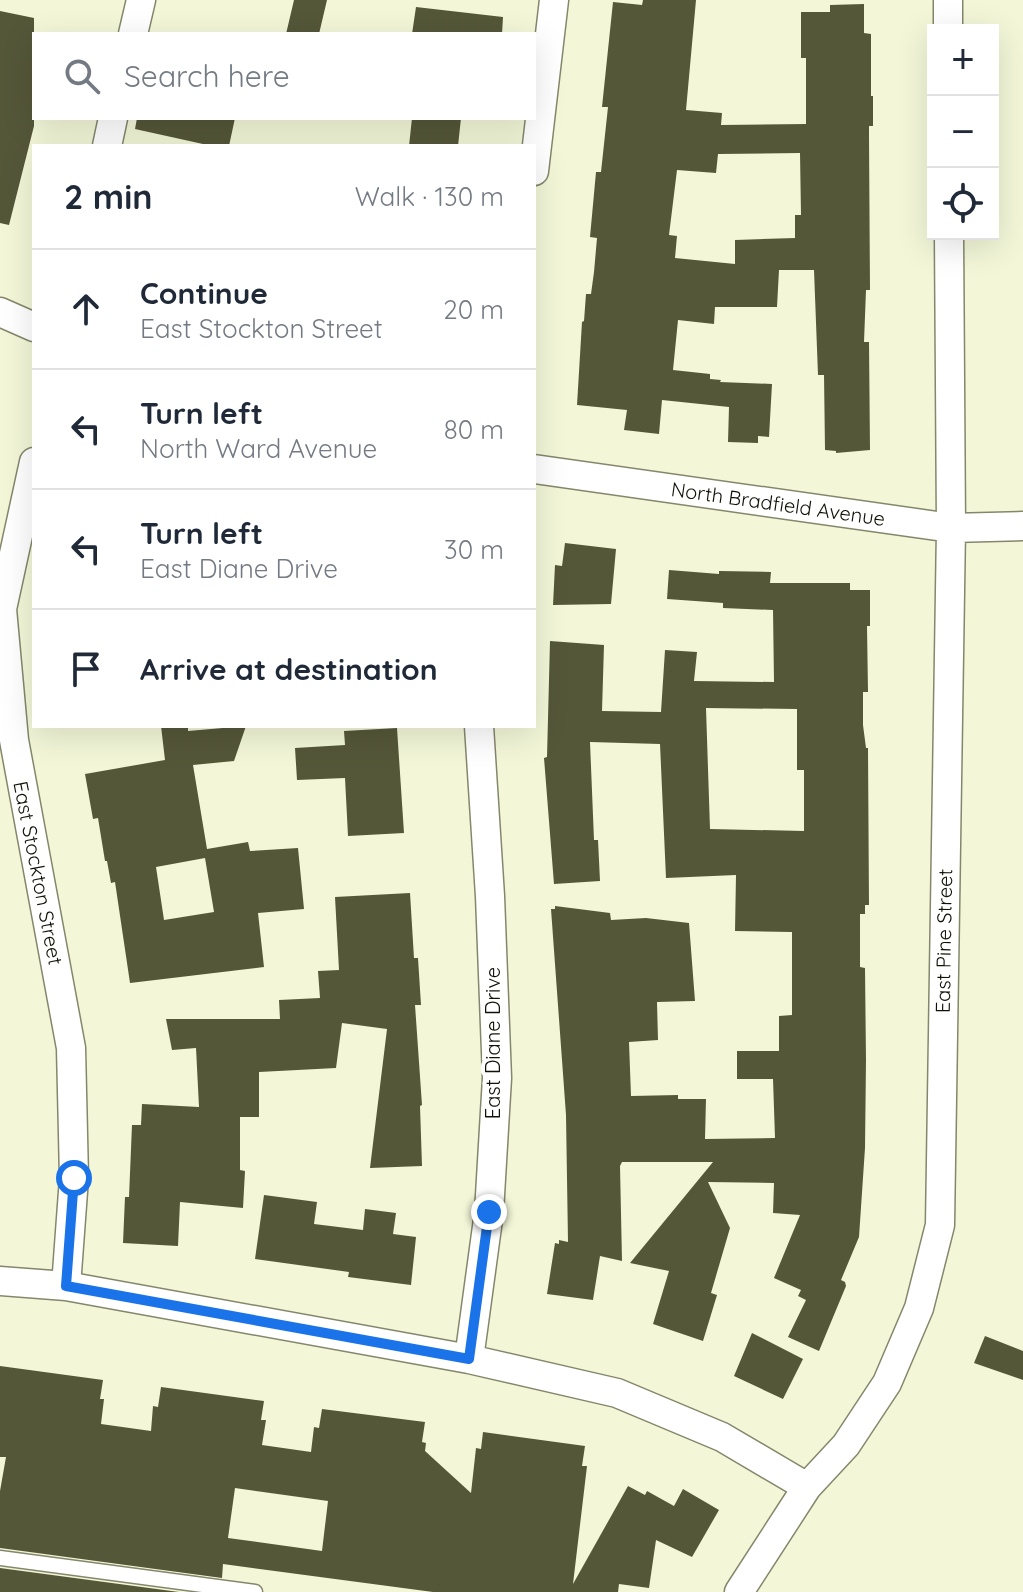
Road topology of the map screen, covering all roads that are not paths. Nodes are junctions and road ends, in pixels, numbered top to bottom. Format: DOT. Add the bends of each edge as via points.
graph roads {
  1 [pos="141,0"];
  2 [pos="554,0"];
  3 [pos="948,0"];
  4 [pos="948,24"];
  5 [pos="133,32"];
  6 [pos="113,120"];
  7 [pos="107,144"];
  8 [pos="536,154"];
  9 [pos="949,240"];
  10 [pos="0,312"];
  11 [pos="32,326"];
  12 [pos="536,469"];
  13 [pos="32,471"];
  14 [pos="1023,526"];
  15 [pos="951,528"];
  16 [pos="479,728"];
  17 [pos="0,1281"];
  18 [pos="66,1286"];
  19 [pos="469,1359"];
  20 [pos="807,1487"];
  21 [pos="0,1558"];
  22 [pos="255,1592"];
  23 [pos="739,1592"];
  1 -- 5 [label="street"];
  2 -- 8 [label="street"];
  3 -- 4 [label="street"];
  6 -- 7 [label="street"];
  9 -- 15 [label="street, East Pine Street"];
  10 -- 11 [label="street"];
  12 -- 15 [label="street, North Bradfield Avenue"];
  13 -- 18 [label="street, East Stockton Street" via="2,609 14,740 71,1048 74,1178"];
  14 -- 15 [label="street, North Bradfield Avenue"];
  15 -- 20 [label="street, East Pine Street" via="940,1225 919,1308 887,1383 846,1445"];
  16 -- 19 [label="street, East Diane Drive" via="497,1078 489,1212"];
  17 -- 18 [label="street"];
  18 -- 19 [label="street"];
  19 -- 20 [label="street" via="617,1393 722,1437"];
  20 -- 23 [label="street, East Pine Street"];
  21 -- 22 [label="lane"];
}
